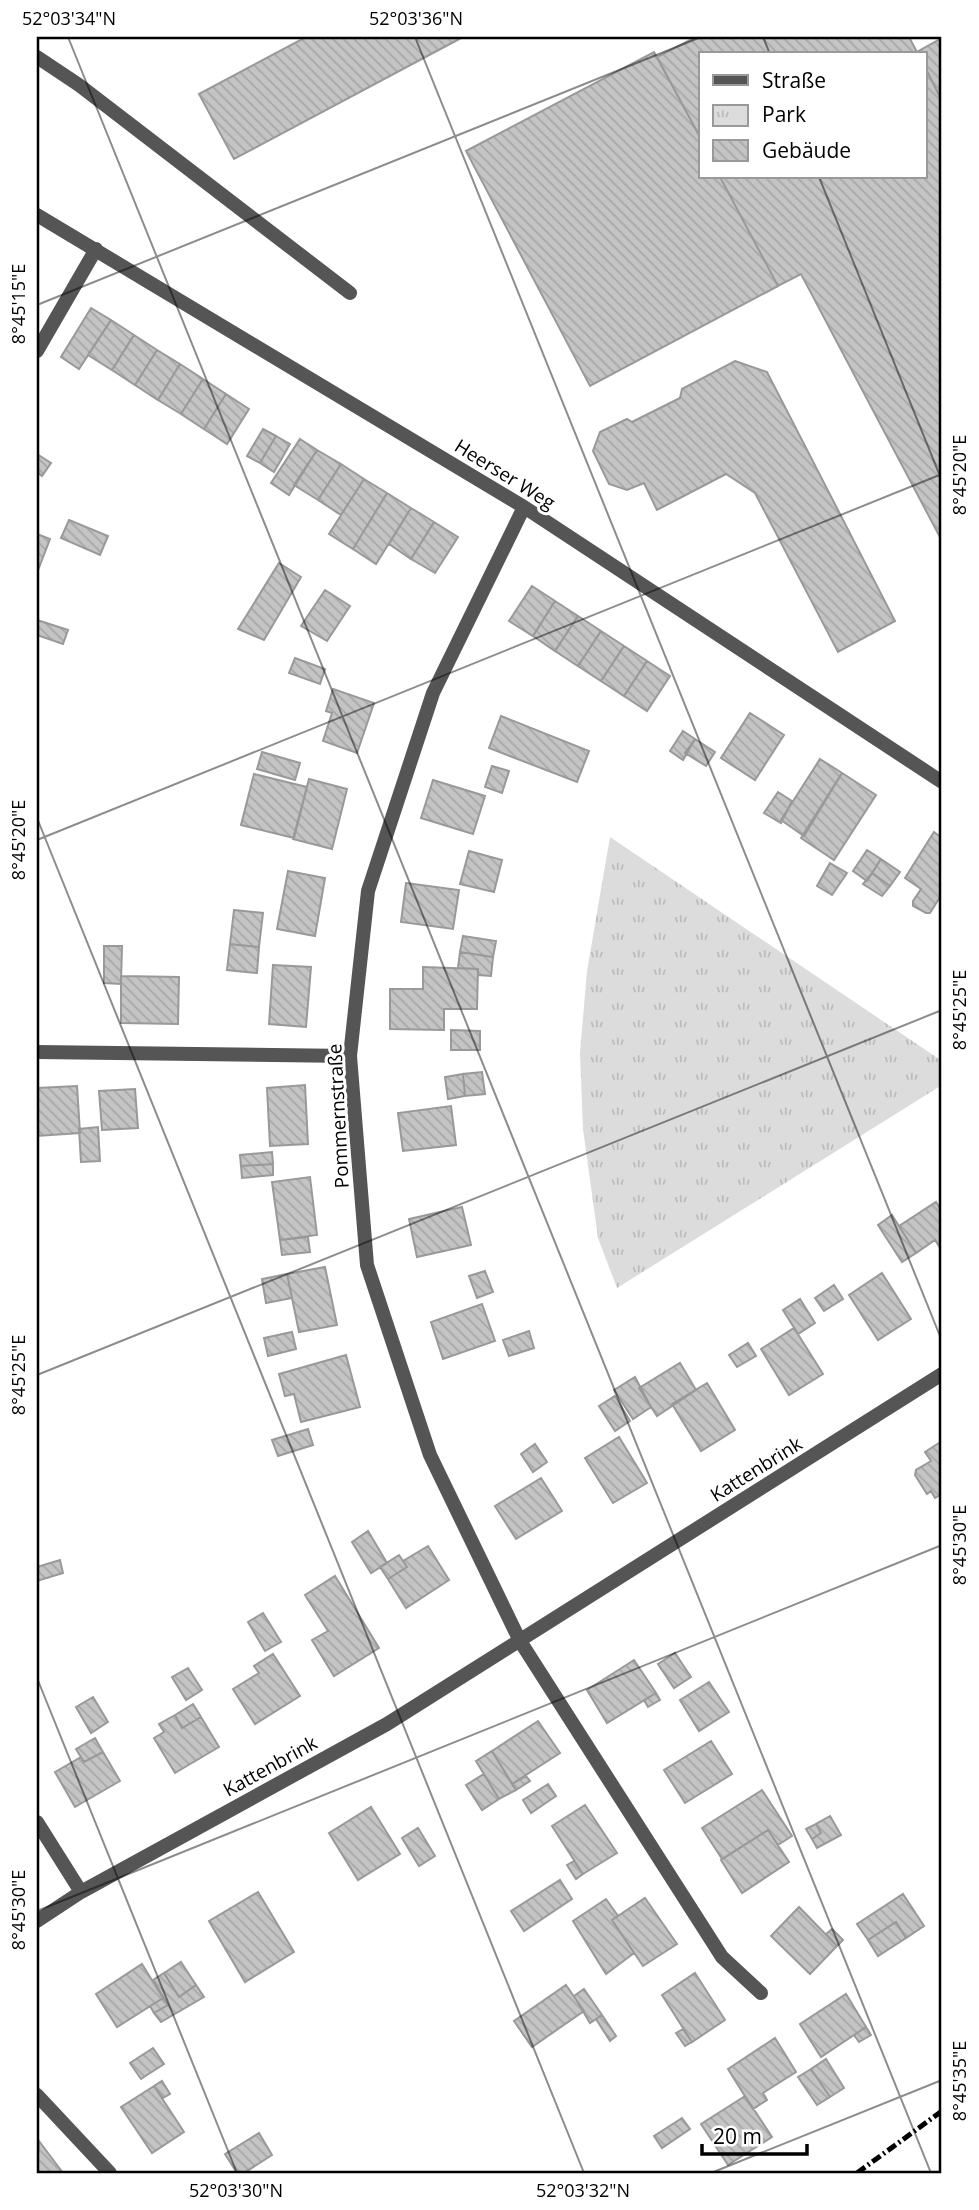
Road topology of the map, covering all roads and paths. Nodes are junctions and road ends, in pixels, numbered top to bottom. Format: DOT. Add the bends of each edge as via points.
graph roads {
  1 [pos="37,57"];
  2 [pos="37,215"];
  3 [pos="96,249"];
  4 [pos="350,293"];
  5 [pos="37,351"];
  6 [pos="524,507"];
  7 [pos="942,782"];
  8 [pos="37,1052"];
  9 [pos="350,1056"];
  10 [pos="942,1374"];
  11 [pos="520,1641"];
  12 [pos="37,1822"];
  13 [pos="81,1892"];
  14 [pos="37,1921"];
  15 [pos="761,1993"];
  16 [pos="37,2095"];
  17 [pos="110,2173"];
  1 -- 4 [label="street"];
  2 -- 3 [label="street, Heerser Weg"];
  3 -- 5 [label="street"];
  3 -- 6 [label="street, Heerser Weg"];
  6 -- 7 [label="street, Heerser Weg"];
  6 -- 9 [label="street, Pommernstraße" via="433,693 368,891"];
  8 -- 9 [label="street"];
  9 -- 11 [label="street, Pommernstraße" via="367,1265 430,1455"];
  10 -- 11 [label="street, Kattenbrink"];
  11 -- 13 [label="street, Kattenbrink" via="387,1724"];
  11 -- 15 [label="street" via="722,1957"];
  12 -- 13 [label="street"];
  13 -- 14 [label="street, Kattenbrink"];
  16 -- 17 [label="street"];
}
